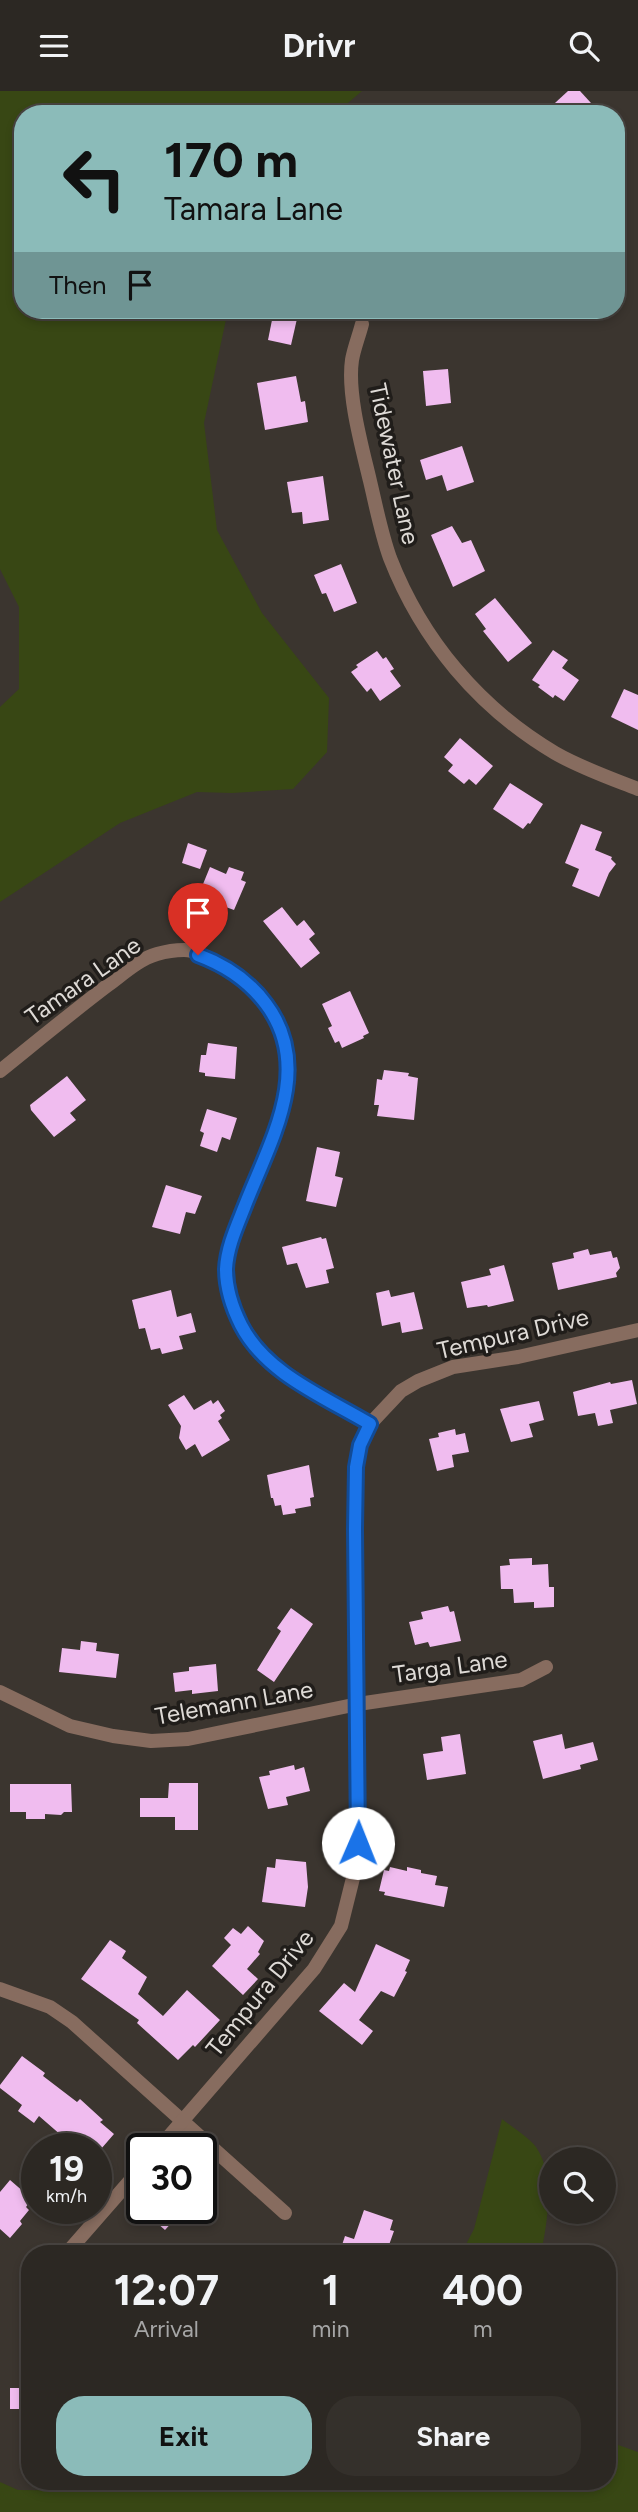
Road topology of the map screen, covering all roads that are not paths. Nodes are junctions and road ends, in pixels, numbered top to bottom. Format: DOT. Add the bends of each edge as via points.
graph roads {
  1 [pos="362,324"];
  2 [pos="638,789"];
  3 [pos="0,1071"];
  4 [pos="638,1330"];
  5 [pos="370,1424"];
  6 [pos="546,1667"];
  7 [pos="0,1692"];
  8 [pos="358,1704"];
  9 [pos="0,1989"];
  10 [pos="184,2121"];
  11 [pos="173,2133"];
  12 [pos="126,2185"];
  13 [pos="285,2213"];
  14 [pos="74,2245"];
  1 -- 2 [label="street, Tidewater Lane" via="352,361 360,436 390,558 430,637 455,670 516,727 556,753"];
  3 -- 5 [label="street, Tamara Lane" via="112,982 157,954 185,950 212,960 255,989 274,1014 287,1045 289,1072 276,1125 231,1243 226,1269 232,1305 264,1357"];
  4 -- 5 [label="street, Tempura Drive" via="453,1367 401,1391"];
  5 -- 8 [label="street, Tempura Drive" via="356,1467"];
  6 -- 8 [label="street, Targa Lane" via="521,1680"];
  7 -- 8 [label="street, Telemann Lane" via="70,1725 151,1741 188,1739"];
  8 -- 10 [label="street, Tempura Drive" via="358,1843 341,1926 314,1969"];
  9 -- 10 [label="street" via="50,2007 72,2022"];
  10 -- 11 [label="street, Tempura Drive"];
  10 -- 13 [label="street"];
  12 -- 14 [label="street"];
}
